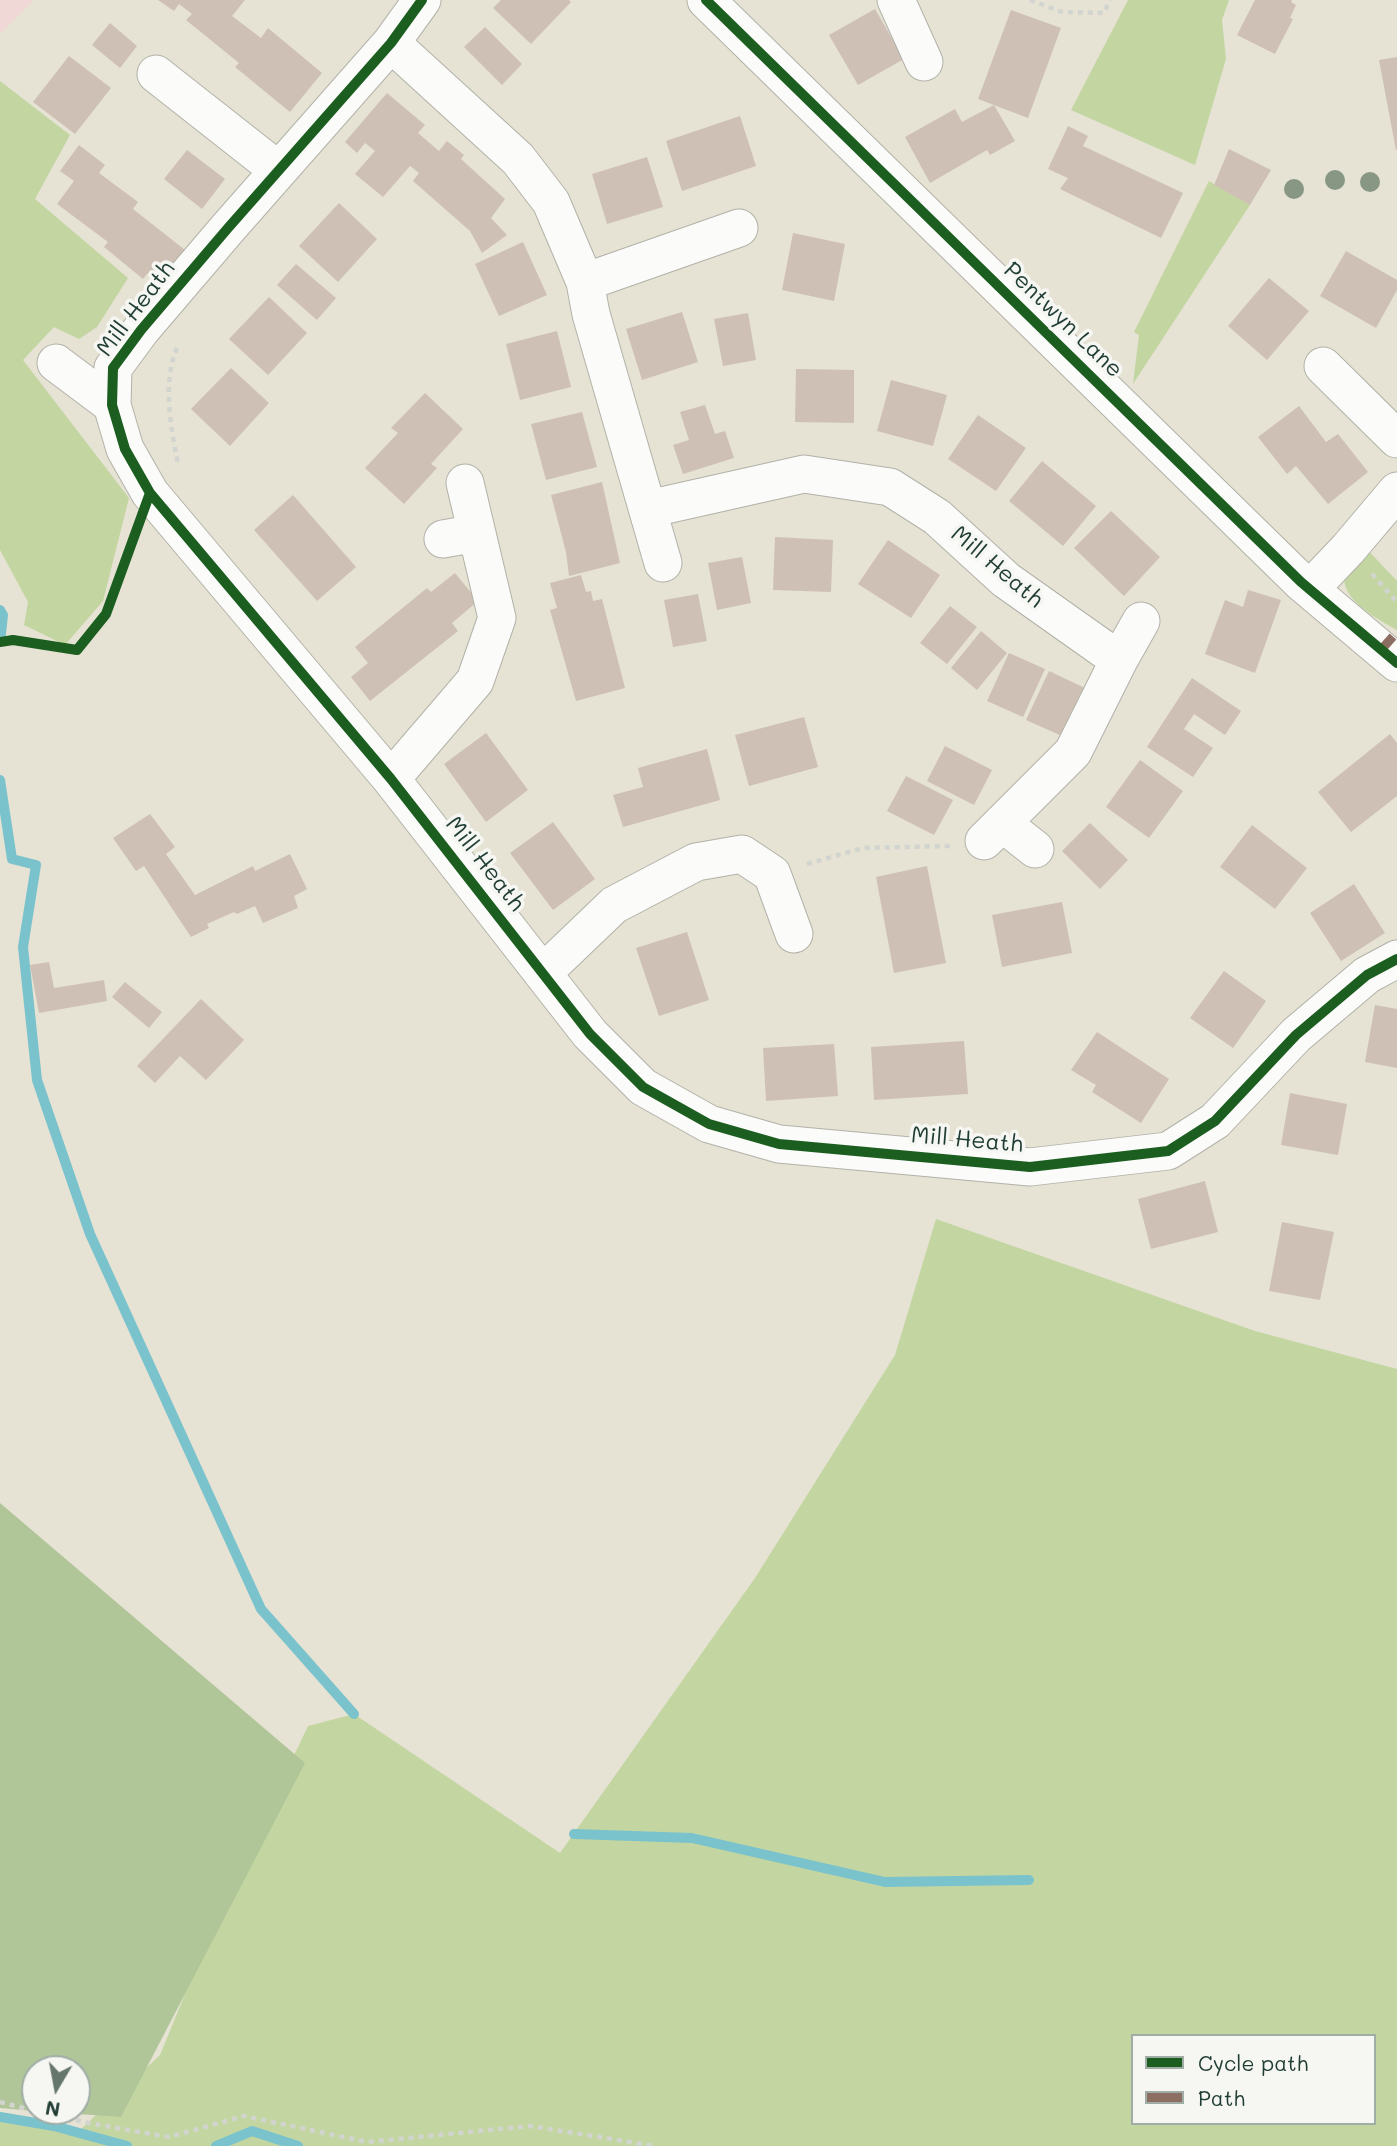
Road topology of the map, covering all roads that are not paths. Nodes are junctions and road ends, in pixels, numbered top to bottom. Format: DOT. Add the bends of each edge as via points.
graph roads {
  1 [pos="422,0"];
  2 [pos="706,0"];
  3 [pos="897,0"];
  4 [pos="391,43"];
  5 [pos="924,62"];
  6 [pos="156,74"];
  7 [pos="278,170"];
  8 [pos="739,228"];
  9 [pos="585,282"];
  10 [pos="56,363"];
  11 [pos="1323,366"];
  12 [pos="112,405"];
  13 [pos="1397,439"];
  14 [pos="465,483"];
  15 [pos="1397,491"];
  16 [pos="648,509"];
  17 [pos="663,563"];
  18 [pos="1310,589"];
  19 [pos="1141,621"];
  20 [pos="1119,660"];
  21 [pos="1397,663"];
  22 [pos="391,779"];
  23 [pos="1035,849"];
  24 [pos="794,934"];
  25 [pos="1397,959"];
  26 [pos="544,972"];
  1 -- 4 [label="street, Mill Heath"];
  2 -- 18 [label="street, Pentwyn Lane"];
  3 -- 5 [label="street"];
  4 -- 7 [label="street, Mill Heath"];
  4 -- 9 [label="street" via="518,159 551,202"];
  6 -- 7 [label="street"];
  7 -- 12 [label="street, Mill Heath" via="113,368"];
  8 -- 9 [label="street"];
  9 -- 16 [label="street"];
  10 -- 12 [label="street"];
  11 -- 13 [label="street"];
  12 -- 22 [label="street, Mill Heath" via="125,449 150,493"];
  14 -- 22 [label="street" via="460,536 497,618 475,681"];
  15 -- 18 [label="street"];
  16 -- 17 [label="street"];
  16 -- 20 [label="street, Mill Heath" via="804,474 890,487 937,517 1006,580"];
  18 -- 21 [label="street, Pentwyn Lane"];
  19 -- 20 [label="street"];
  20 -- 23 [label="street" via="1073,752 993,832"];
  22 -- 26 [label="street, Mill Heath"];
  24 -- 26 [label="street" via="772,874 742,854 696,862 614,905"];
  25 -- 26 [label="street, Mill Heath" via="1367,975 1296,1035 1215,1121 1168,1151 1030,1167 779,1144 709,1124 643,1087 590,1034"];
}
